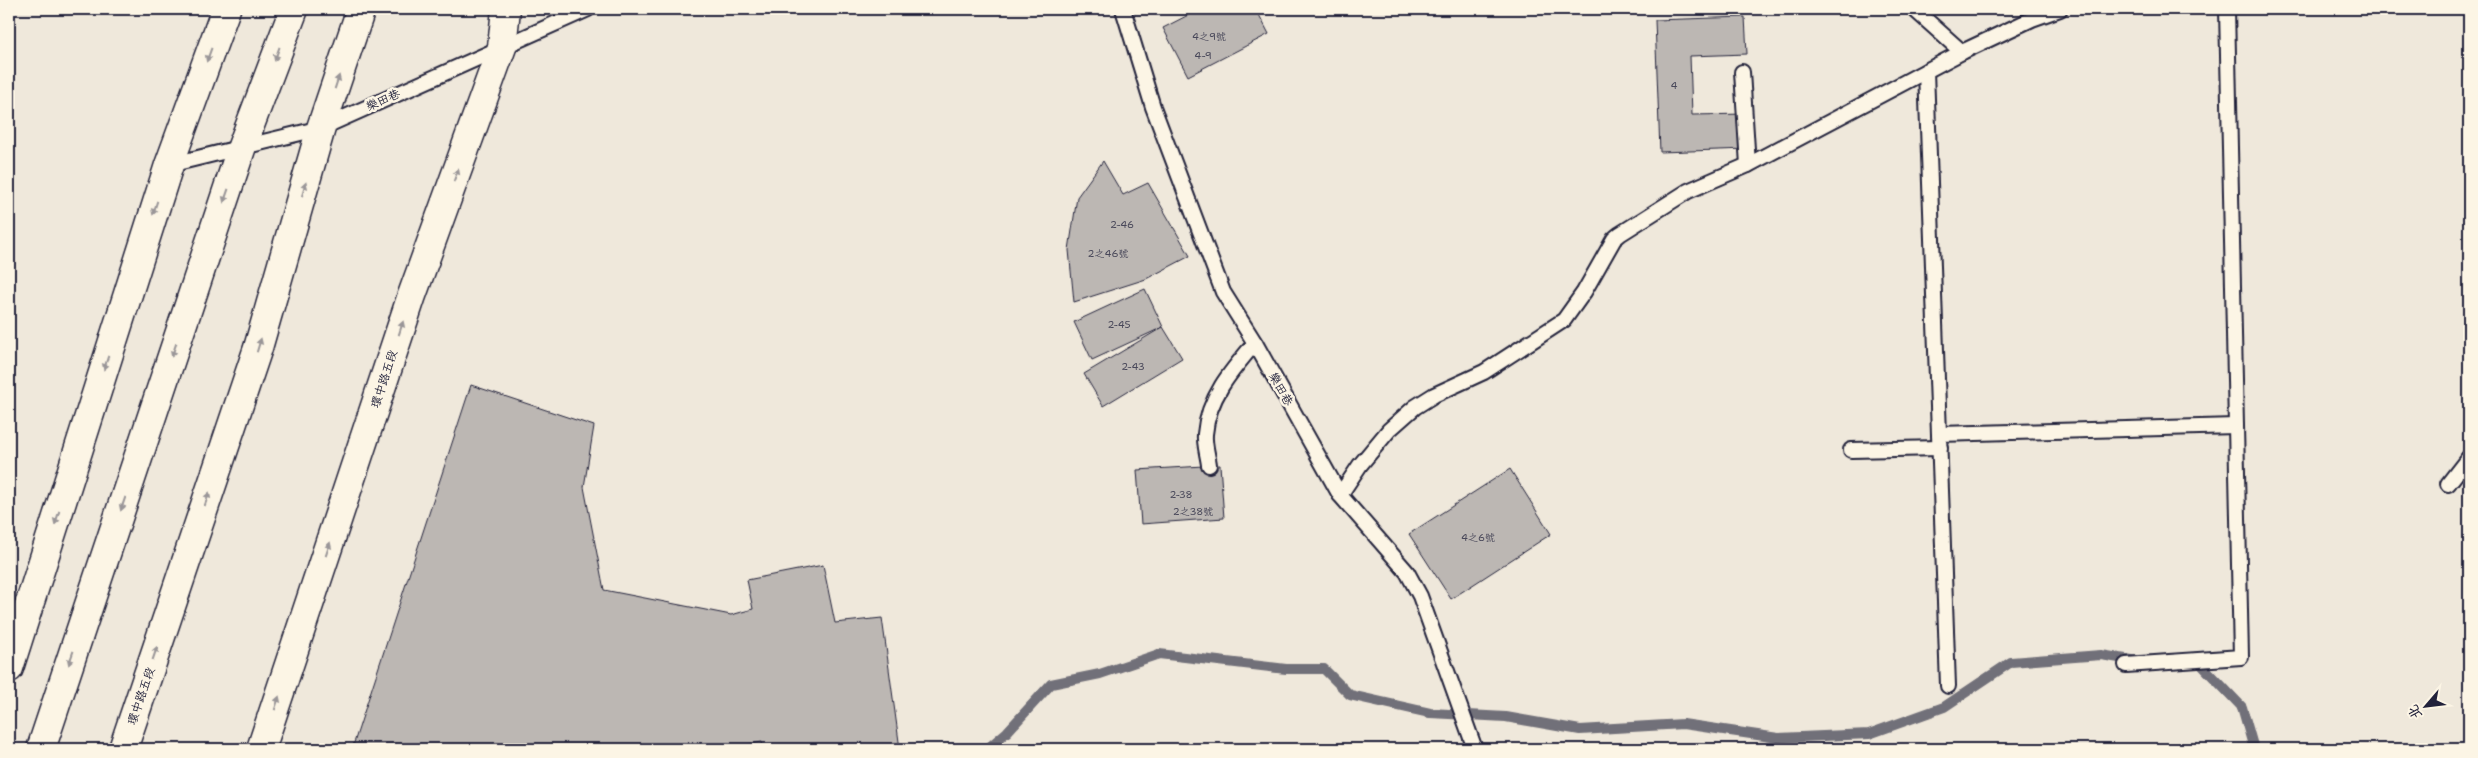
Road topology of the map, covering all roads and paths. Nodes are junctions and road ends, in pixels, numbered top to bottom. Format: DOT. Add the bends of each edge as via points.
graph roads {
  1 [pos="226,9"];
  2 [pos="294,9"];
  3 [pos="361,9"];
  4 [pos="506,9"];
  5 [pos="588,9"];
  6 [pos="1124,9"];
  7 [pos="1914,9"];
  8 [pos="2060,9"];
  9 [pos="2226,9"];
  10 [pos="502,47"];
  11 [pos="1962,52"];
  12 [pos="1926,71"];
  13 [pos="1742,72"];
  14 [pos="321,128"];
  15 [pos="241,149"];
  16 [pos="169,165"];
  17 [pos="1748,165"];
  18 [pos="1255,343"];
  19 [pos="2236,426"];
  20 [pos="1939,441"];
  21 [pos="1851,450"];
  22 [pos="2469,457"];
  23 [pos="1209,465"];
  24 [pos="2448,484"];
  25 [pos="1340,495"];
  26 [pos="2126,665"];
  27 [pos="9,668"];
  28 [pos="1948,686"];
  29 [pos="40,749"];
  30 [pos="123,749"];
  31 [pos="262,749"];
  32 [pos="1475,749"];
  1 -- 16 [label="street, one-way"];
  2 -- 15 [label="street, one-way"];
  14 -- 3 [label="street, 環中路五段, one-way"];
  4 -- 10 [label="street, 環中路五段"];
  5 -- 10 [label="lane, 樂田巷"];
  6 -- 18 [label="lane, 樂田巷" via="1153,107 1223,292"];
  7 -- 11 [label="lane"];
  8 -- 11 [label="lane"];
  9 -- 19 [label="lane"];
  10 -- 14 [label="lane, 樂田巷"];
  31 -- 10 [label="street, 環中路五段, one-way" via="411,298"];
  11 -- 12 [label="lane"];
  12 -- 17 [label="lane"];
  12 -- 20 [label="lane"];
  13 -- 17 [label="lane"];
  14 -- 15 [label="lane, 樂田巷"];
  30 -- 14 [label="street, 環中路五段, one-way" via="258,348"];
  15 -- 16 [label="lane, 樂田巷"];
  15 -- 29 [label="street, one-way"];
  16 -- 27 [label="street, one-way"];
  17 -- 25 [label="lane" via="1688,190 1620,234 1564,320 1484,372 1415,407 1389,430 1360,464"];
  18 -- 23 [label="lane" via="1231,370 1216,394 1205,435"];
  18 -- 25 [label="lane, 樂田巷"];
  19 -- 20 [label="lane"];
  19 -- 26 [label="lane" via="2241,657"];
  20 -- 21 [label="lane"];
  20 -- 28 [label="lane"];
  22 -- 24 [label="lane"];
  25 -- 32 [label="lane, 樂田巷" via="1407,572 1427,614"];
}
